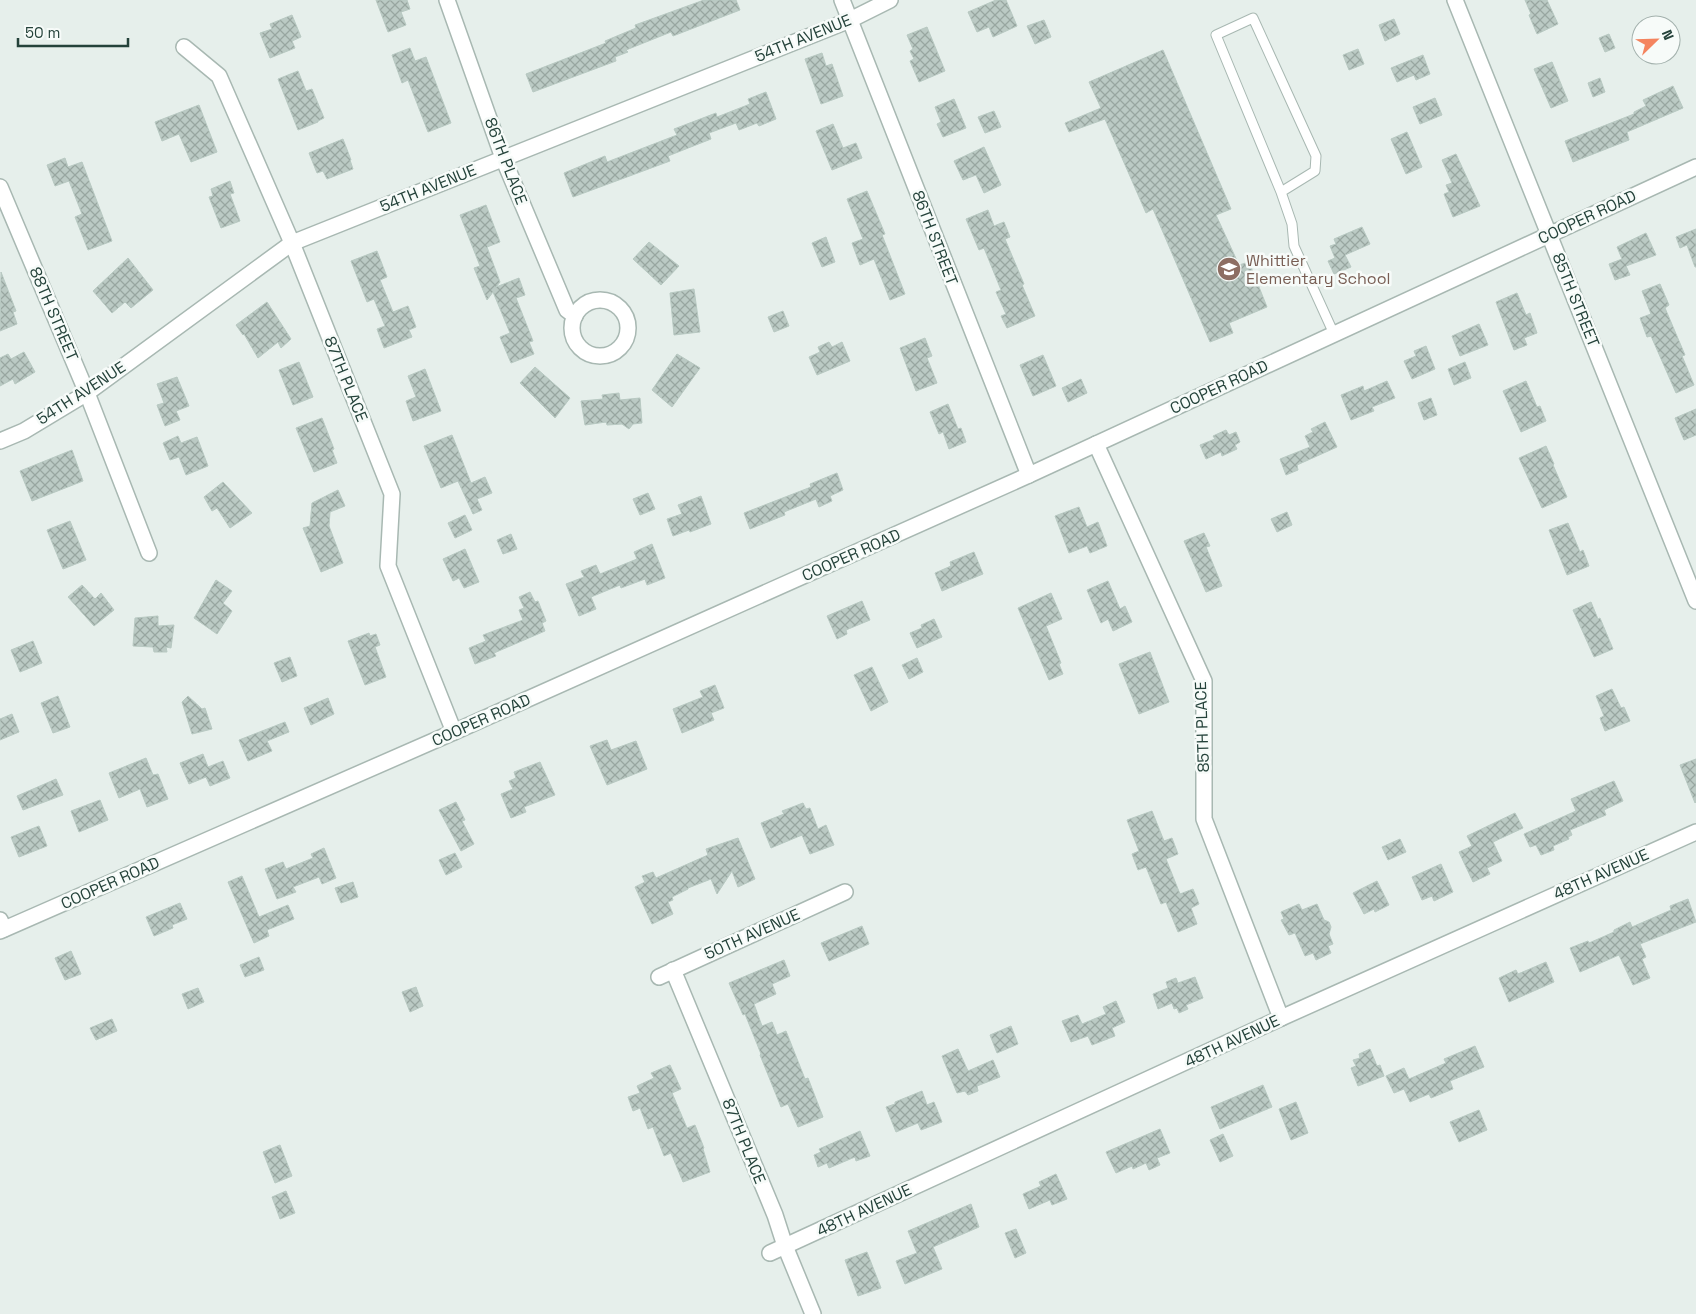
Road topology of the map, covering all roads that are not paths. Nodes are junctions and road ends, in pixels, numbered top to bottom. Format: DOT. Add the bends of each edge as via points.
graph roads {
  1 [pos="447,0"];
  2 [pos="842,0"];
  3 [pos="890,0"];
  4 [pos="1455,0"];
  5 [pos="850,20"];
  6 [pos="184,47"];
  7 [pos="503,158"];
  8 [pos="1696,167"];
  9 [pos="0,187"];
  10 [pos="1281,192"];
  11 [pos="1550,234"];
  12 [pos="292,244"];
  13 [pos="575,316"];
  14 [pos="1334,334"];
  15 [pos="87,393"];
  16 [pos="0,441"];
  17 [pos="1096,444"];
  18 [pos="1029,475"];
  19 [pos="149,553"];
  20 [pos="1696,601"];
  21 [pos="454,732"];
  22 [pos="1696,832"];
  23 [pos="845,892"];
  24 [pos="1,927"];
  25 [pos="673,970"];
  26 [pos="659,977"];
  27 [pos="1281,1018"];
  28 [pos="785,1246"];
  29 [pos="770,1253"];
  30 [pos="813,1314"];
  1 -- 7 [label="street, 86TH PLACE"];
  2 -- 5 [label="street, 86TH STREET"];
  3 -- 5 [label="street, 54TH AVENUE"];
  4 -- 11 [label="street, 85TH STREET"];
  5 -- 7 [label="street, 54TH AVENUE"];
  5 -- 18 [label="street, 86TH STREET"];
  6 -- 12 [label="street, 87TH PLACE" via="219,76"];
  7 -- 12 [label="street, 54TH AVENUE"];
  7 -- 13 [label="street, 86TH PLACE" via="567,310"];
  8 -- 11 [label="street, COOPER ROAD"];
  9 -- 15 [label="street, 88TH STREET"];
  10 -- 10 [label="lane" via="1315,171 1316,156 1253,18 1216,35"];
  10 -- 14 [label="lane" via="1292,224 1294,246"];
  11 -- 14 [label="street, COOPER ROAD"];
  11 -- 20 [label="street, 85TH STREET"];
  12 -- 15 [label="street, 54TH AVENUE"];
  12 -- 21 [label="street, 87TH PLACE" via="392,494 388,566"];
  14 -- 17 [label="street, COOPER ROAD"];
  15 -- 16 [label="street, 54TH AVENUE" via="24,431"];
  15 -- 19 [label="street, 88TH STREET"];
  17 -- 18 [label="street, COOPER ROAD"];
  17 -- 27 [label="street, 85TH PLACE" via="1204,681 1204,818"];
  18 -- 21 [label="street, COOPER ROAD"];
  21 -- 24 [label="street, COOPER ROAD"];
  22 -- 27 [label="street, 48TH AVENUE"];
  23 -- 25 [label="street, 50TH AVENUE"];
  25 -- 26 [label="street, 50TH AVENUE"];
  25 -- 28 [label="street, 87TH PLACE"];
  27 -- 28 [label="street, 48TH AVENUE"];
  28 -- 29 [label="street, 48TH AVENUE"];
  28 -- 30 [label="street, 87TH PLACE"];
}
